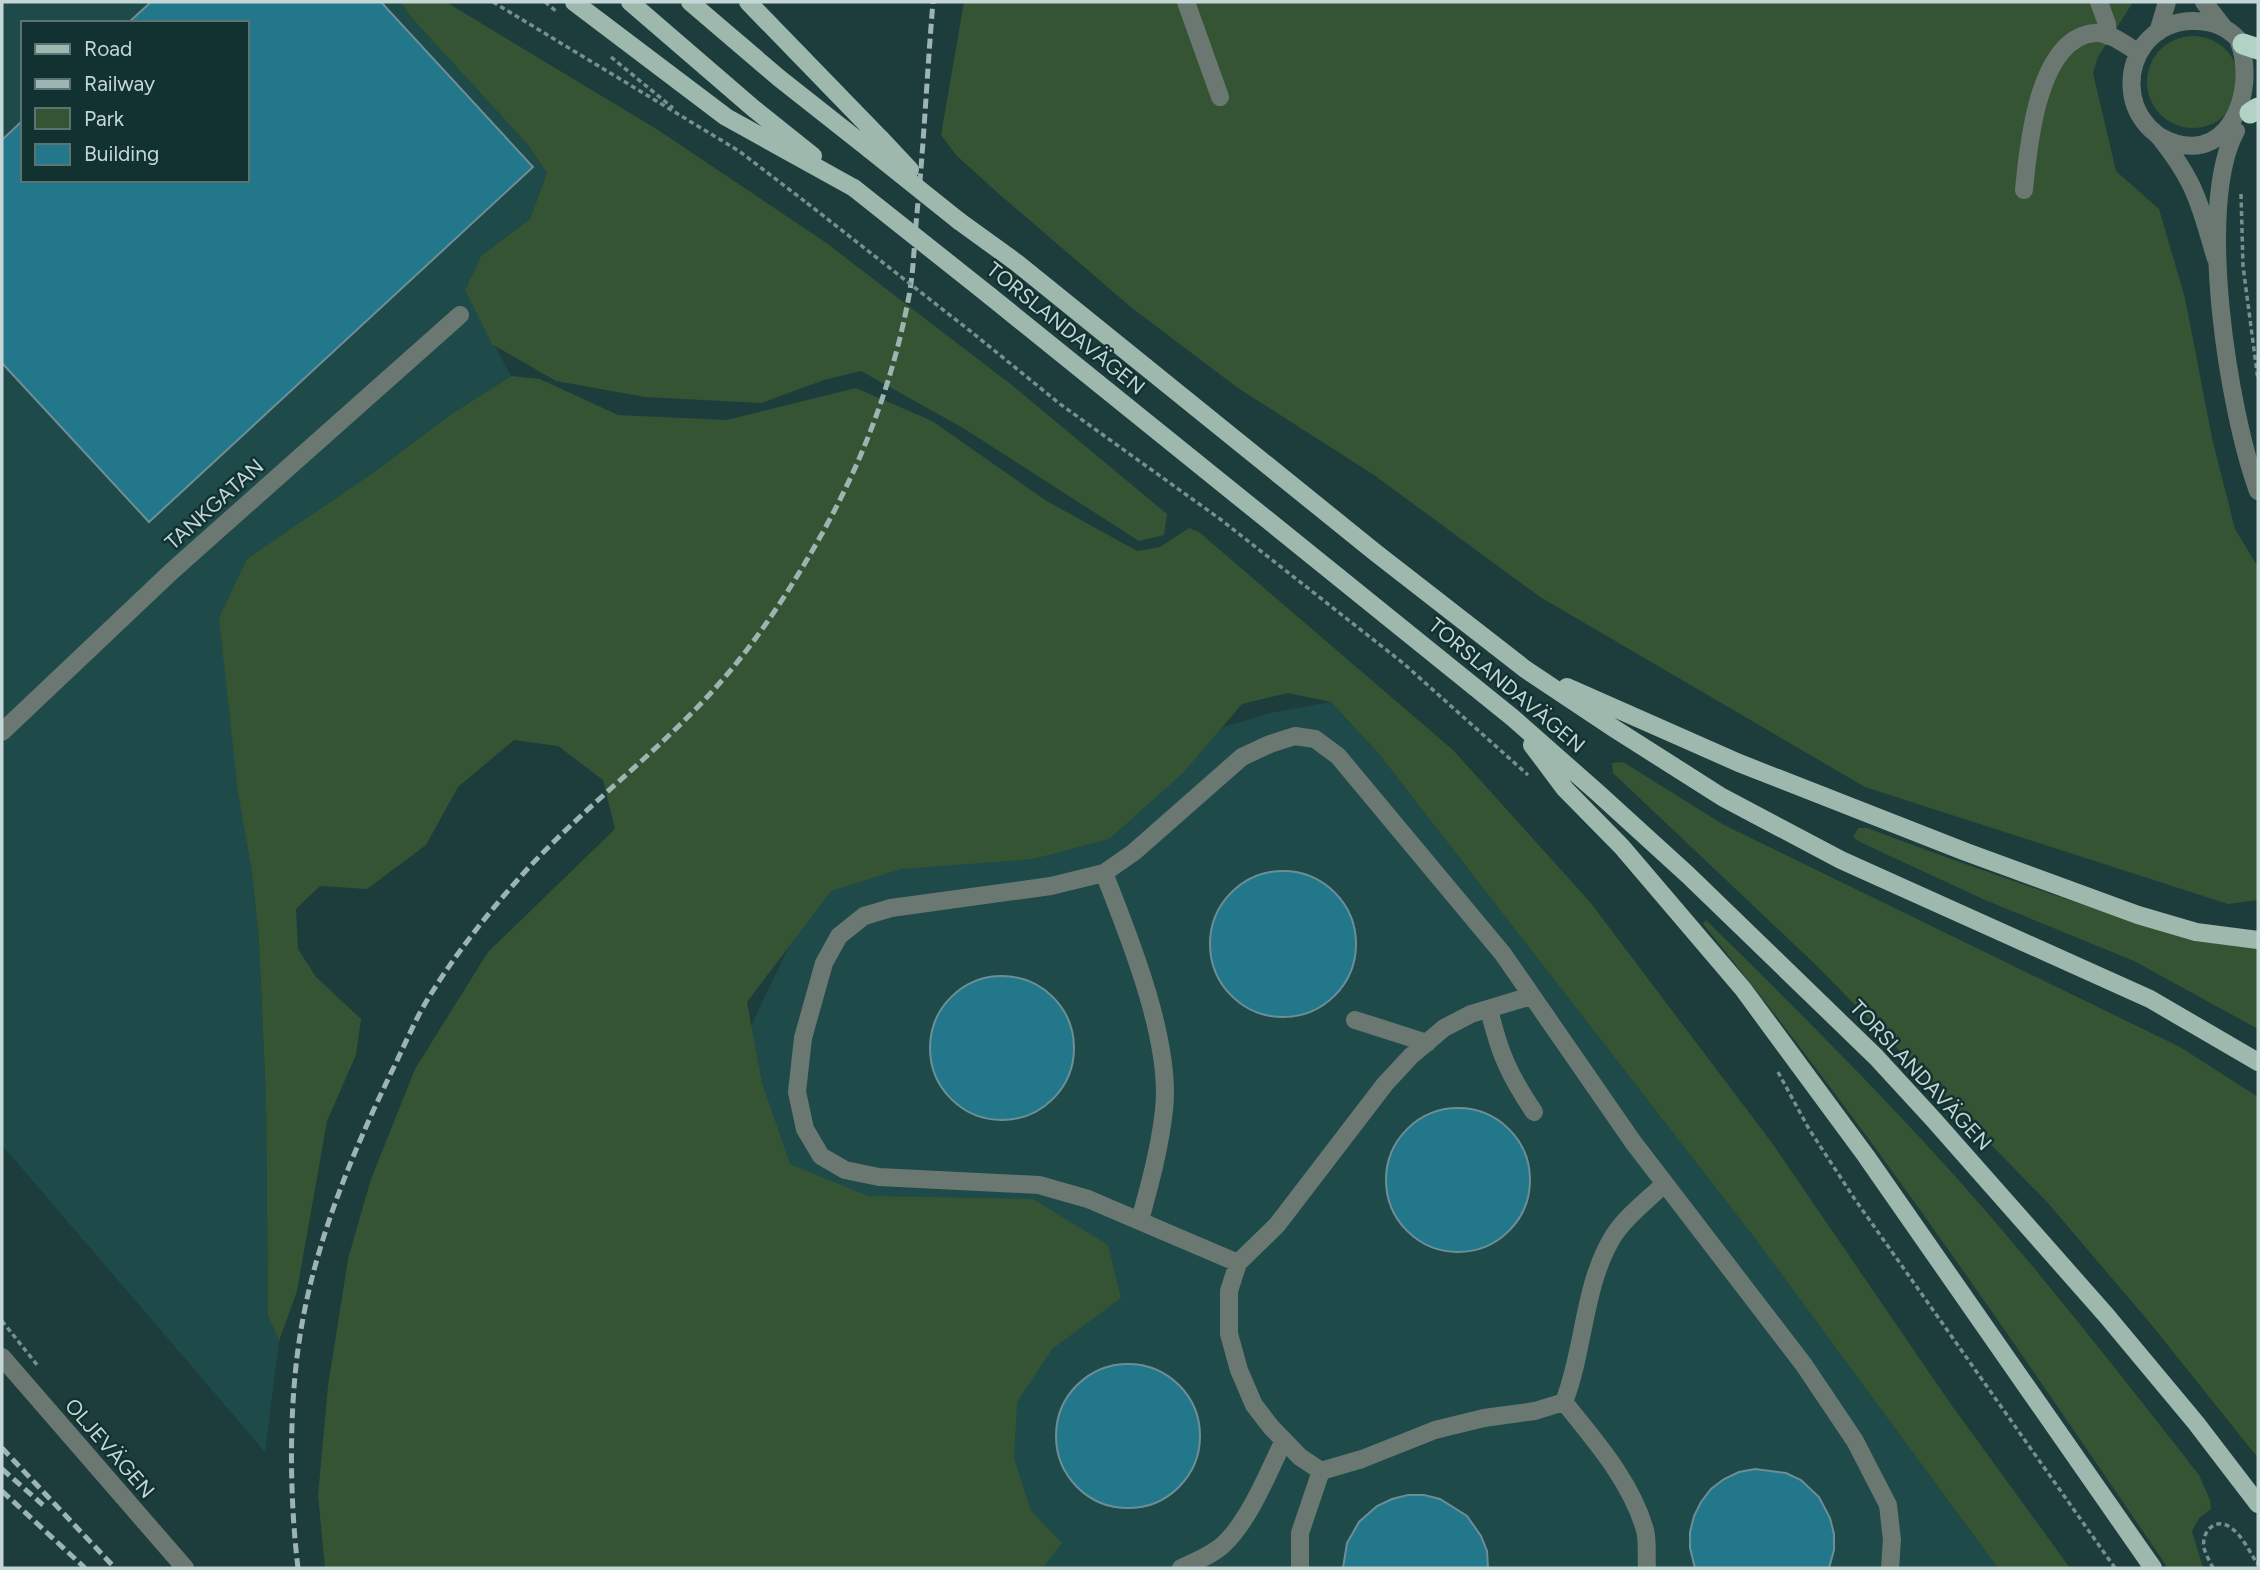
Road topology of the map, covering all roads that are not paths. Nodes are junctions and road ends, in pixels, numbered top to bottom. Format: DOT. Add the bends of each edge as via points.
graph roads {
  1 [pos="574,2"];
  2 [pos="630,2"];
  3 [pos="691,2"];
  4 [pos="748,2"];
  5 [pos="1186,2"];
  6 [pos="2099,2"];
  7 [pos="2167,2"];
  8 [pos="2204,2"];
  9 [pos="2224,28"];
  10 [pos="2158,32"];
  11 [pos="2108,36"];
  12 [pos="2250,46"];
  13 [pos="2139,54"];
  14 [pos="1220,97"];
  15 [pos="2254,110"];
  16 [pos="2236,130"];
  17 [pos="2159,136"];
  18 [pos="875,144"];
  19 [pos="854,188"];
  20 [pos="2024,190"];
  21 [pos="2216,259"];
  22 [pos="460,315"];
  23 [pos="2258,491"];
  24 [pos="1525,668"];
  25 [pos="1513,718"];
  26 [pos="2,732"];
  27 [pos="1104,873"];
  28 [pos="2258,940"];
  29 [pos="1531,996"];
  30 [pos="1489,1009"];
  31 [pos="1355,1020"];
  32 [pos="1427,1043"];
  33 [pos="2258,1062"];
  34 [pos="1534,1112"];
  35 [pos="1664,1184"];
  36 [pos="1140,1220"];
  37 [pos="1238,1264"];
  38 [pos="2,1357"];
  39 [pos="1564,1402"];
  40 [pos="1284,1440"];
  41 [pos="1321,1471"];
  42 [pos="2258,1504"];
  43 [pos="184,1568"];
  44 [pos="1181,1568"];
  45 [pos="1300,1568"];
  46 [pos="1647,1568"];
  47 [pos="1890,1568"];
  48 [pos="2153,1568"];
  1 -- 19 [label="main road" via="726,117"];
  2 -- 19 [label="main road, TORSLANDAVÄGEN"];
  3 -- 18 [label="main road, TORSLANDAVÄGEN" via="779,78"];
  4 -- 18 [label="main road"];
  5 -- 14 [label="street"];
  6 -- 11 [label="street"];
  7 -- 10 [label="street"];
  8 -- 9 [label="street"];
  9 -- 10 [label="street" via="2190,21"];
  9 -- 12 [label="street"];
  10 -- 13 [label="street"];
  11 -- 13 [label="street"];
  11 -- 20 [label="street" via="2097,33 2074,38 2063,47 2043,85 2028,144"];
  12 -- 15 [label="street" via="2256,77"];
  13 -- 17 [label="street" via="2133,71 2133,98 2145,123"];
  15 -- 16 [label="street"];
  16 -- 17 [label="street" via="2219,142 2199,146"];
  16 -- 21 [label="street" via="2221,173"];
  17 -- 21 [label="street" via="2192,186"];
  18 -- 24 [label="main road, TORSLANDAVÄGEN, bridge" via="958,221 1017,263 1260,462"];
  19 -- 25 [label="main road, TORSLANDAVÄGEN, bridge"];
  21 -- 23 [label="street" via="2241,433"];
  22 -- 26 [label="street, TANKGATAN" via="172,571"];
  24 -- 28 [label="main road" via="1739,763 2138,915 2196,932"];
  24 -- 33 [label="main road, TORSLANDAVÄGEN" via="1734,803 1841,860 2150,999"];
  25 -- 42 [label="main road, TORSLANDAVÄGEN" via="1688,875 1876,1057 2054,1254"];
  25 -- 48 [label="main road" via="1565,789 1743,989 1866,1156"];
  27 -- 29 [label="street" via="1242,757 1295,736 1315,739 1338,756 1472,914"];
  27 -- 36 [label="street" via="1151,1008 1162,1058 1165,1108"];
  27 -- 36 [label="street" via="864,916 839,936 824,963 803,1038 797,1092 805,1129 821,1156 845,1170 879,1177 1039,1185"];
  29 -- 30 [label="street"];
  29 -- 35 [label="street"];
  30 -- 32 [label="street" via="1444,1028"];
  30 -- 34 [label="street" via="1499,1049"];
  31 -- 32 [label="street"];
  32 -- 37 [label="street" via="1385,1084 1277,1225"];
  35 -- 39 [label="street" via="1616,1233 1601,1259"];
  35 -- 47 [label="street" via="1804,1365 1855,1441 1888,1505"];
  36 -- 37 [label="street"];
  37 -- 40 [label="street" via="1229,1291 1229,1334 1254,1405"];
  38 -- 43 [label="street, OLJEVÄGEN"];
  39 -- 41 [label="street" via="1435,1430"];
  39 -- 46 [label="street" via="1614,1465 1634,1501 1646,1532"];
  40 -- 41 [label="street"];
  40 -- 44 [label="street" via="1243,1519 1224,1544"];
  41 -- 45 [label="street" via="1300,1533"];
}
